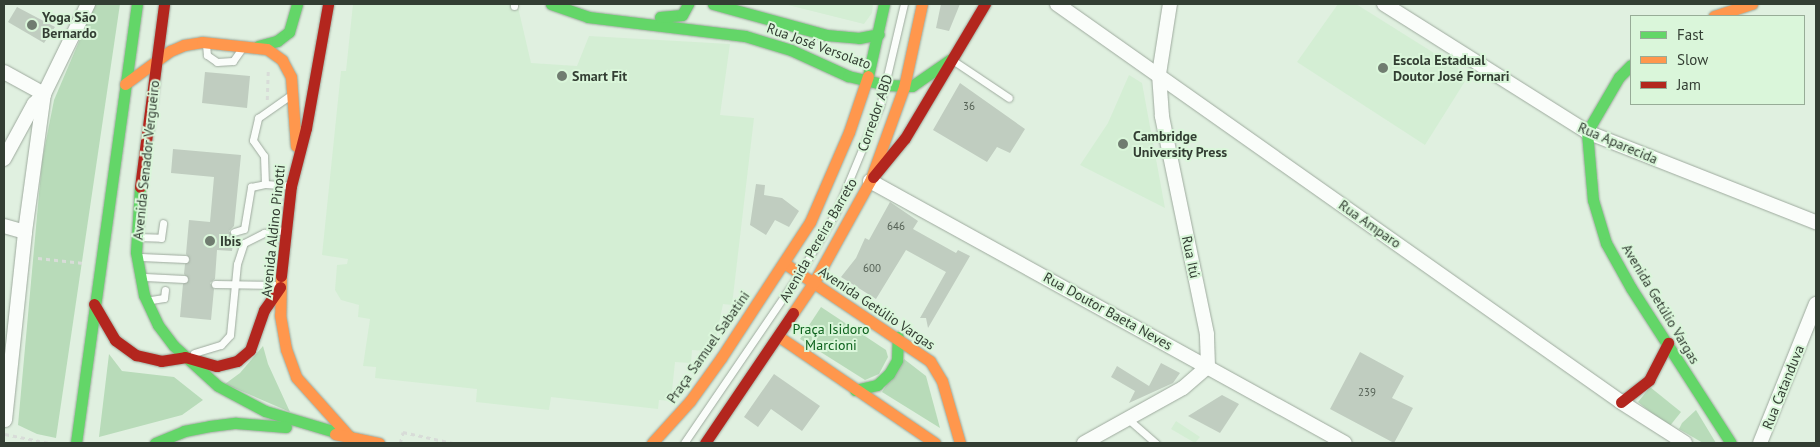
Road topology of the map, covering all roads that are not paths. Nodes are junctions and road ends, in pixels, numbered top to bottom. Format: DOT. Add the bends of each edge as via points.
graph roads {
  1 [pos="88,4"];
  2 [pos="137,4"];
  3 [pos="164,4"];
  4 [pos="297,4"];
  5 [pos="328,4"];
  6 [pos="551,4"];
  7 [pos="688,4"];
  8 [pos="713,4"];
  9 [pos="884,4"];
  10 [pos="904,4"];
  11 [pos="922,4"];
  12 [pos="985,4"];
  13 [pos="1057,4"];
  14 [pos="1170,4"];
  15 [pos="1384,4"];
  16 [pos="1743,5"];
  17 [pos="1717,15"];
  18 [pos="618,20"];
  19 [pos="162,23"];
  20 [pos="878,34"];
  21 [pos="204,42"];
  22 [pos="243,45"];
  23 [pos="258,46"];
  24 [pos="952,59"];
  25 [pos="158,60"];
  26 [pos="1630,66"];
  27 [pos="4,72"];
  28 [pos="1159,74"];
  29 [pos="867,81"];
  30 [pos="124,84"];
  31 [pos="886,84"];
  32 [pos="904,87"];
  33 [pos="293,92"];
  34 [pos="44,94"];
  35 [pos="1009,98"];
  36 [pos="24,120"];
  37 [pos="42,124"];
  38 [pos="1587,132"];
  39 [pos="296,156"];
  40 [pos="4,159"];
  41 [pos="870,181"];
  42 [pos="264,184"];
  43 [pos="291,186"];
  44 [pos="1816,222"];
  45 [pos="162,223"];
  46 [pos="4,226"];
  47 [pos="285,230"];
  48 [pos="25,232"];
  49 [pos="234,232"];
  50 [pos="136,237"];
  51 [pos="137,256"];
  52 [pos="185,260"];
  53 [pos="784,264"];
  54 [pos="800,273"];
  55 [pos="140,277"];
  56 [pos="184,279"];
  57 [pos="814,282"];
  58 [pos="215,284"];
  59 [pos="235,285"];
  60 [pos="280,286"];
  61 [pos="165,290"];
  62 [pos="146,300"];
  63 [pos="94,304"];
  64 [pos="1816,304"];
  65 [pos="778,336"];
  66 [pos="898,337"];
  67 [pos="169,340"];
  68 [pos="1668,343"];
  69 [pos="185,357"];
  70 [pos="144,358"];
  71 [pos="1208,366"];
  72 [pos="855,390"];
  73 [pos="1622,402"];
  74 [pos="1128,419"];
  75 [pos="4,427"];
  76 [pos="352,440"];
  77 [pos="656,441"];
  78 [pos="76,443"];
  79 [pos="155,443"];
  80 [pos="379,443"];
  81 [pos="684,443"];
  82 [pos="705,443"];
  83 [pos="935,443"];
  84 [pos="960,443"];
  85 [pos="1084,443"];
  86 [pos="1156,443"];
  87 [pos="1345,443"];
  88 [pos="1685,443"];
  89 [pos="1731,443"];
  90 [pos="1760,443"];
  1 -- 34 [label="street"];
  2 -- 30 [label="main road, Avenida Senador Vergueiro"];
  3 -- 19 [label="main road, Avenida Senador Vergueiro"];
  4 -- 23 [label="main road" via="289,32 277,41"];
  5 -- 39 [label="main road, Avenida Aldino Pinotti" via="306,128"];
  6 -- 18 [label="main road, Rua José Versolato" via="588,16"];
  7 -- 18 [label="main road" via="686,13 680,16 636,16"];
  8 -- 20 [label="main road, Rua José Versolato" via="826,35 859,38"];
  9 -- 20 [label="main road, Avenida Pereira Barreto"];
  10 -- 31 [label="lane, Corredor ABD"];
  11 -- 32 [label="main road, Avenida Pereira Barreto"];
  12 -- 24 [label="main road"];
  13 -- 28 [label="street, Rua Amparo"];
  14 -- 28 [label="street, Rua Itú"];
  15 -- 38 [label="street, Rua Aparecida"];
  16 -- 17 [label="main road"];
  18 -- 29 [label="main road, Rua José Versolato" via="752,38"];
  19 -- 21 [label="main road" via="186,38"];
  19 -- 25 [label="main road, Avenida Senador Vergueiro"];
  20 -- 29 [label="main road, Avenida Pereira Barreto"];
  21 -- 22 [label="main road"];
  21 -- 22 [label="lane" via="211,60 228,63 239,55"];
  21 -- 25 [label="main road" via="178,47"];
  22 -- 23 [label="main road"];
  23 -- 33 [label="main road, Avenida Aldino Pinotti" via="282,60 291,77"];
  24 -- 32 [label="main road" via="920,83"];
  24 -- 35 [label="lane"];
  24 -- 41 [label="main road" via="905,138"];
  25 -- 30 [label="main road"];
  25 -- 50 [label="main road, Avenida Senador Vergueiro"];
  26 -- 38 [label="main road" via="1618,77"];
  27 -- 34 [label="street"];
  28 -- 71 [label="street, Rua Itú" via="1162,116 1207,334"];
  28 -- 73 [label="street, Rua Amparo"];
  29 -- 31 [label="main road, Rua José Versolato"];
  29 -- 53 [label="main road, Avenida Pereira Barreto" via="824,193"];
  30 -- 63 [label="main road, Avenida Senador Vergueiro"];
  31 -- 32 [label="main road, Rua José Versolato"];
  31 -- 54 [label="lane, Corredor ABD" via="847,188"];
  32 -- 41 [label="main road, Avenida Pereira Barreto"];
  33 -- 39 [label="main road, Avenida Aldino Pinotti"];
  33 -- 42 [label="lane" via="258,118 253,140 264,156"];
  34 -- 36 [label="street"];
  34 -- 37 [label="street"];
  36 -- 37 [label="street" via="35,116"];
  36 -- 40 [label="street"];
  37 -- 48 [label="street"];
  38 -- 44 [label="street, Rua Aparecida"];
  38 -- 68 [label="main road, Avenida Getúlio Vargas" via="1593,200 1606,242 1631,288"];
  39 -- 43 [label="main road, Avenida Aldino Pinotti"];
  41 -- 57 [label="main road, Avenida Pereira Barreto"];
  41 -- 71 [label="street, Rua Doutor Baeta Neves"];
  42 -- 43 [label="lane"];
  42 -- 49 [label="lane" via="251,188 244,229"];
  43 -- 47 [label="main road, Avenida Aldino Pinotti"];
  45 -- 50 [label="lane" via="161,238"];
  46 -- 48 [label="street"];
  47 -- 59 [label="lane" via="264,232 244,242"];
  47 -- 60 [label="main road, Avenida Aldino Pinotti"];
  48 -- 75 [label="street"];
  50 -- 51 [label="main road, Avenida Senador Vergueiro"];
  51 -- 52 [label="lane"];
  51 -- 55 [label="main road, Avenida Senador Vergueiro"];
  53 -- 54 [label="main road, Avenida Getúlio Vargas"];
  53 -- 77 [label="main road, Praça Samuel Sabatini" via="721,358"];
  54 -- 57 [label="main road, Avenida Getúlio Vargas"];
  54 -- 81 [label="lane, Corredor ABD"];
  55 -- 56 [label="lane"];
  55 -- 62 [label="main road, Avenida Senador Vergueiro"];
  57 -- 65 [label="main road, Avenida Pereira Barreto"];
  57 -- 66 [label="main road, Avenida Getúlio Vargas"];
  58 -- 59 [label="lane"];
  59 -- 60 [label="lane"];
  59 -- 69 [label="lane" via="226,341"];
  60 -- 69 [label="main road" via="264,310 255,343 245,354 228,365 217,366"];
  60 -- 76 [label="main road, Avenida Aldino Pinotti" via="283,332 296,377"];
  61 -- 62 [label="lane" via="164,298"];
  62 -- 67 [label="main road, Avenida Senador Vergueiro"];
  63 -- 70 [label="main road" via="115,340"];
  63 -- 78 [label="main road, Avenida Senador Vergueiro"];
  64 -- 90 [label="street, Rua Catanduva"];
  65 -- 72 [label="main road"];
  65 -- 82 [label="main road, Avenida Pereira Barreto"];
  66 -- 72 [label="main road" via="897,360 889,374 877,385"];
  66 -- 84 [label="main road, Avenida Getúlio Vargas" via="936,369"];
  67 -- 69 [label="main road, Avenida Senador Vergueiro"];
  67 -- 70 [label="main road" via="161,352"];
  68 -- 73 [label="main road" via="1649,380"];
  68 -- 89 [label="main road, Avenida Getúlio Vargas"];
  69 -- 70 [label="main road" via="161,361"];
  69 -- 76 [label="main road, Avenida Senador Vergueiro" via="210,380 240,399 265,411"];
  71 -- 74 [label="street" via="1183,388"];
  71 -- 87 [label="street, Rua Doutor Baeta Neves"];
  72 -- 83 [label="main road"];
  73 -- 88 [label="street, Rua Amparo"];
  74 -- 85 [label="street"];
  74 -- 86 [label="lane"];
  76 -- 79 [label="main road" via="236,423 184,431"];
  76 -- 80 [label="main road"];
}
